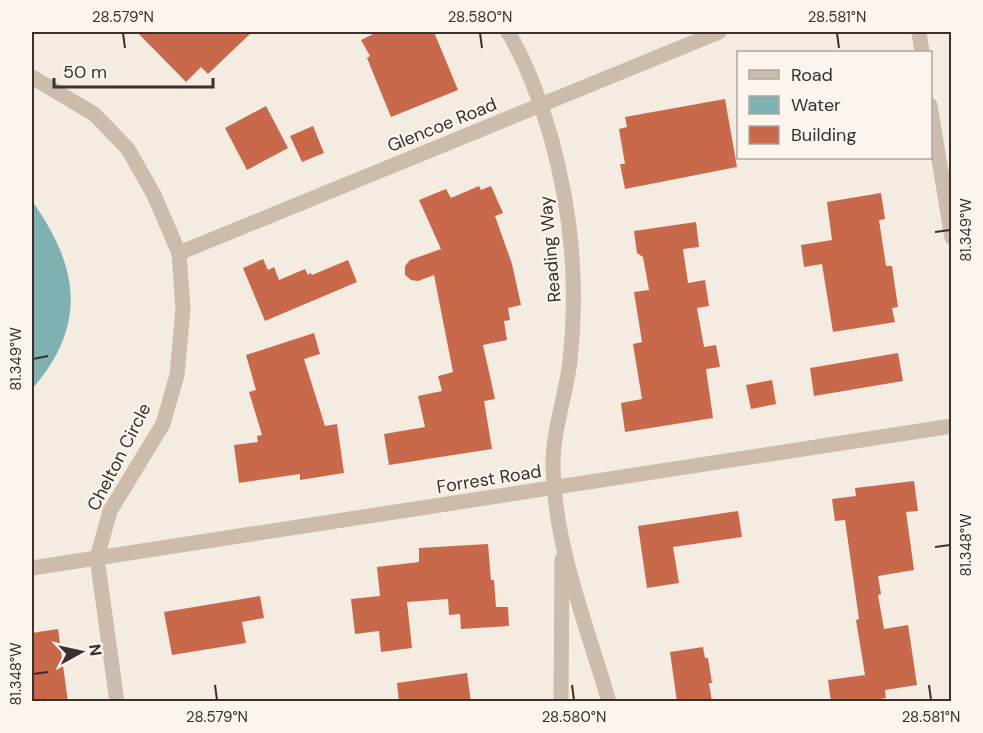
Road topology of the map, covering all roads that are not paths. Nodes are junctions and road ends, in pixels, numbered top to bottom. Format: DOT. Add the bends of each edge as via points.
graph roads {
  1 [pos="508,32"];
  2 [pos="718,32"];
  3 [pos="919,32"];
  4 [pos="922,51"];
  5 [pos="32,77"];
  6 [pos="542,105"];
  7 [pos="932,118"];
  8 [pos="951,238"];
  9 [pos="179,253"];
  10 [pos="951,426"];
  11 [pos="555,489"];
  12 [pos="562,544"];
  13 [pos="97,558"];
  14 [pos="32,568"];
  15 [pos="117,702"];
  16 [pos="561,702"];
  17 [pos="609,702"];
  1 -- 6 [label="street, Reading Way"];
  2 -- 6 [label="street, Glencoe Road"];
  3 -- 4 [label="street"];
  5 -- 9 [label="street, Chelton Circle" via="94,114 128,149 154,195"];
  6 -- 9 [label="street, Glencoe Road"];
  6 -- 11 [label="street, Reading Way" via="564,184 573,250 574,310 556,436"];
  7 -- 8 [label="street"];
  9 -- 13 [label="street, Chelton Circle" via="183,309 177,375 163,424 110,511"];
  10 -- 11 [label="street, Forrest Road"];
  11 -- 12 [label="street, Reading Way"];
  11 -- 13 [label="street, Forrest Road"];
  12 -- 16 [label="street, Reading Way"];
  12 -- 17 [label="street, Reading Way"];
  13 -- 14 [label="street, Forrest Road"];
  13 -- 15 [label="street"];
}
